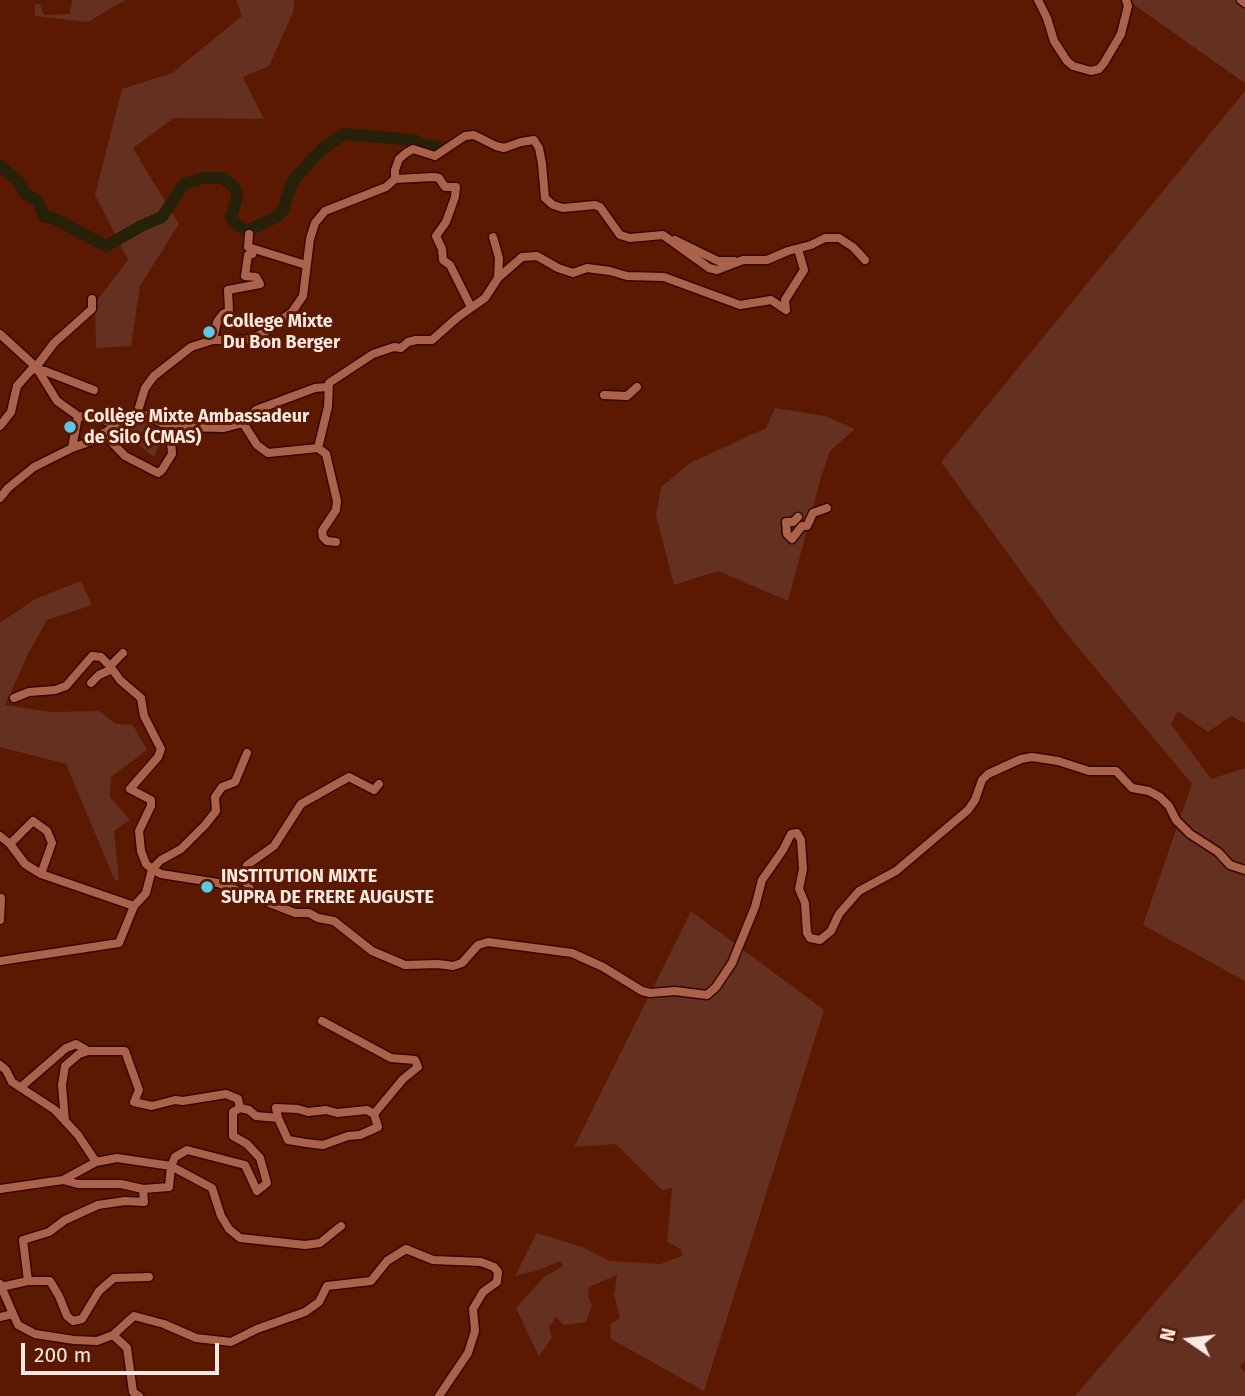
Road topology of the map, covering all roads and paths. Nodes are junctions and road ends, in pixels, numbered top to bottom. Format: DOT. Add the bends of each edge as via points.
graph roads {
  1 [pos="1038,0"];
  2 [pos="1126,0"];
  3 [pos="395,179"];
  4 [pos="249,234"];
  5 [pos="493,237"];
  6 [pos="251,249"];
  7 [pos="798,249"];
  8 [pos="865,260"];
  9 [pos="306,265"];
  10 [pos="498,278"];
  11 [pos="92,299"];
  12 [pos="471,307"];
  13 [pos="0,334"];
  14 [pos="213,340"];
  15 [pos="37,368"];
  16 [pos="327,387"];
  17 [pos="637,387"];
  18 [pos="94,390"];
  19 [pos="604,396"];
  20 [pos="137,414"];
  21 [pos="78,416"];
  22 [pos="243,423"];
  23 [pos="116,425"];
  24 [pos="0,426"];
  25 [pos="170,427"];
  26 [pos="103,433"];
  27 [pos="72,448"];
  28 [pos="318,448"];
  29 [pos="0,498"];
  30 [pos="827,508"];
  31 [pos="798,517"];
  32 [pos="336,542"];
  33 [pos="123,653"];
  34 [pos="111,667"];
  35 [pos="92,683"];
  36 [pos="14,698"];
  37 [pos="247,753"];
  38 [pos="379,784"];
  39 [pos="0,836"];
  40 [pos="10,844"];
  41 [pos="152,869"];
  42 [pos="1245,870"];
  43 [pos="41,874"];
  44 [pos="254,895"];
  45 [pos="0,899"];
  46 [pos="134,906"];
  47 [pos="0,920"];
  48 [pos="0,961"];
  49 [pos="322,1021"];
  50 [pos="88,1051"];
  51 [pos="0,1065"];
  52 [pos="21,1087"];
  53 [pos="240,1108"];
  54 [pos="374,1114"];
  55 [pos="278,1118"];
  56 [pos="65,1121"];
  57 [pos="96,1162"];
  58 [pos="171,1166"];
  59 [pos="63,1180"];
  60 [pos="0,1189"];
  61 [pos="143,1189"];
  62 [pos="341,1226"];
  63 [pos="149,1277"];
  64 [pos="28,1281"];
  65 [pos="1,1286"];
  66 [pos="13,1314"];
  67 [pos="0,1317"];
  68 [pos="113,1335"];
  69 [pos="135,1395"];
  70 [pos="439,1396"];
  1 -- 2 [label="street" via="1066,61 1091,71 1104,63 1121,34"];
  3 -- 7 [label="street" via="399,159 413,149 435,156 474,135 504,148 534,141 539,148 545,198 563,208 600,207 620,235 669,238 688,255 717,270"];
  3 -- 9 [label="street" via="365,197 325,211 315,223"];
  3 -- 12 [label="street" via="434,177 445,187 456,187 446,222 436,236 443,260"];
  4 -- 6 [label="street"];
  5 -- 10 [label="street"];
  6 -- 9 [label="street"];
  6 -- 14 [label="street" via="246,276 256,277 260,284 228,290 229,311 217,321"];
  7 -- 8 [label="street" via="825,238 839,239"];
  7 -- 10 [label="street" via="804,270 785,300 786,310 771,300 740,306 664,277 587,268 573,273 537,256 522,257"];
  9 -- 14 [label="street" via="300,303 284,320 246,340"];
  10 -- 12 [label="street" via="485,298"];
  11 -- 15 [label="street" via="92,309 54,343"];
  12 -- 16 [label="street" via="432,340 416,340 373,354"];
  13 -- 15 [label="street"];
  14 -- 20 [label="street" via="191,347 154,376"];
  15 -- 18 [label="street"];
  15 -- 21 [label="street" via="57,401"];
  15 -- 24 [label="street" via="17,386 11,412"];
  16 -- 22 [label="street" via="256,410"];
  16 -- 28 [label="street" via="328,407"];
  17 -- 19 [label="street" via="627,396"];
  20 -- 23 [label="street"];
  20 -- 25 [label="street"];
  21 -- 23 [label="street"];
  21 -- 27 [label="street"];
  22 -- 25 [label="street" via="224,428"];
  22 -- 28 [label="street" via="268,453"];
  23 -- 26 [label="street"];
  25 -- 26 [label="street" via="172,454 158,472 125,456"];
  26 -- 27 [label="street"];
  27 -- 29 [label="street" via="34,467"];
  28 -- 32 [label="street" via="330,463 337,501 323,537"];
  30 -- 31 [label="street" via="813,513 807,526 792,539 786,523"];
  33 -- 34 [label="street"];
  34 -- 35 [label="street"];
  34 -- 36 [label="street" via="102,657 92,656 66,686"];
  34 -- 41 [label="street" via="141,698 144,716 161,748 130,789 151,800 139,831 141,852"];
  37 -- 41 [label="street" via="235,782 222,787 215,797 216,811 205,825"];
  38 -- 44 [label="street" via="374,790 349,777 301,804 274,846 247,865 247,884"];
  39 -- 40 [label="street"];
  40 -- 43 [label="street" via="25,864"];
  40 -- 43 [label="street" via="33,821 47,831 52,843"];
  41 -- 44 [label="street"];
  41 -- 46 [label="street" via="146,893"];
  42 -- 44 [label="street" via="1230,865 1190,834 1160,797 1132,788 1116,771 1088,771 1032,757 988,774 968,810 896,871 859,891 820,940 807,933 799,889 801,840 797,833 791,834 762,880 732,963 707,995 650,993 572,953 488,942 453,966 405,965 372,951 334,921"];
  43 -- 46 [label="street"];
  45 -- 47 [label="street"];
  46 -- 48 [label="street" via="119,943"];
  49 -- 54 [label="street" via="391,1058 415,1060 418,1067"];
  50 -- 52 [label="street" via="76,1044 66,1048"];
  50 -- 53 [label="street" via="125,1051 139,1090 134,1102 152,1107 226,1094 238,1099"];
  50 -- 56 [label="street" via="65,1066"];
  51 -- 52 [label="street"];
  52 -- 56 [label="street"];
  53 -- 55 [label="street" via="256,1116"];
  53 -- 58 [label="street" via="233,1112 233,1136 260,1157 267,1184 257,1191 246,1165 187,1150 175,1157"];
  54 -- 55 [label="street" via="367,1110 276,1108"];
  54 -- 55 [label="street" via="378,1127 323,1145 288,1139"];
  56 -- 57 [label="street"];
  57 -- 58 [label="street" via="117,1158"];
  57 -- 59 [label="street"];
  58 -- 61 [label="street" via="169,1187"];
  58 -- 62 [label="street" via="212,1188 221,1216 240,1238 305,1245 320,1243"];
  59 -- 60 [label="street"];
  59 -- 61 [label="street"];
  61 -- 64 [label="street" via="144,1202 98,1205 49,1232 23,1240"];
  63 -- 64 [label="street" via="114,1278 99,1291 82,1319 73,1321 50,1281"];
  64 -- 65 [label="street"];
  65 -- 66 [label="street"];
  66 -- 67 [label="street"];
  66 -- 68 [label="street" via="18,1325 35,1334 74,1340"];
  68 -- 69 [label="street" via="127,1348"];
  68 -- 70 [label="street" via="134,1316 196,1338 231,1342 305,1312 319,1302 327,1286 370,1281 387,1261 406,1249 433,1260 481,1262 498,1272 497,1282 483,1292 473,1309 475,1331 468,1353"];
}
